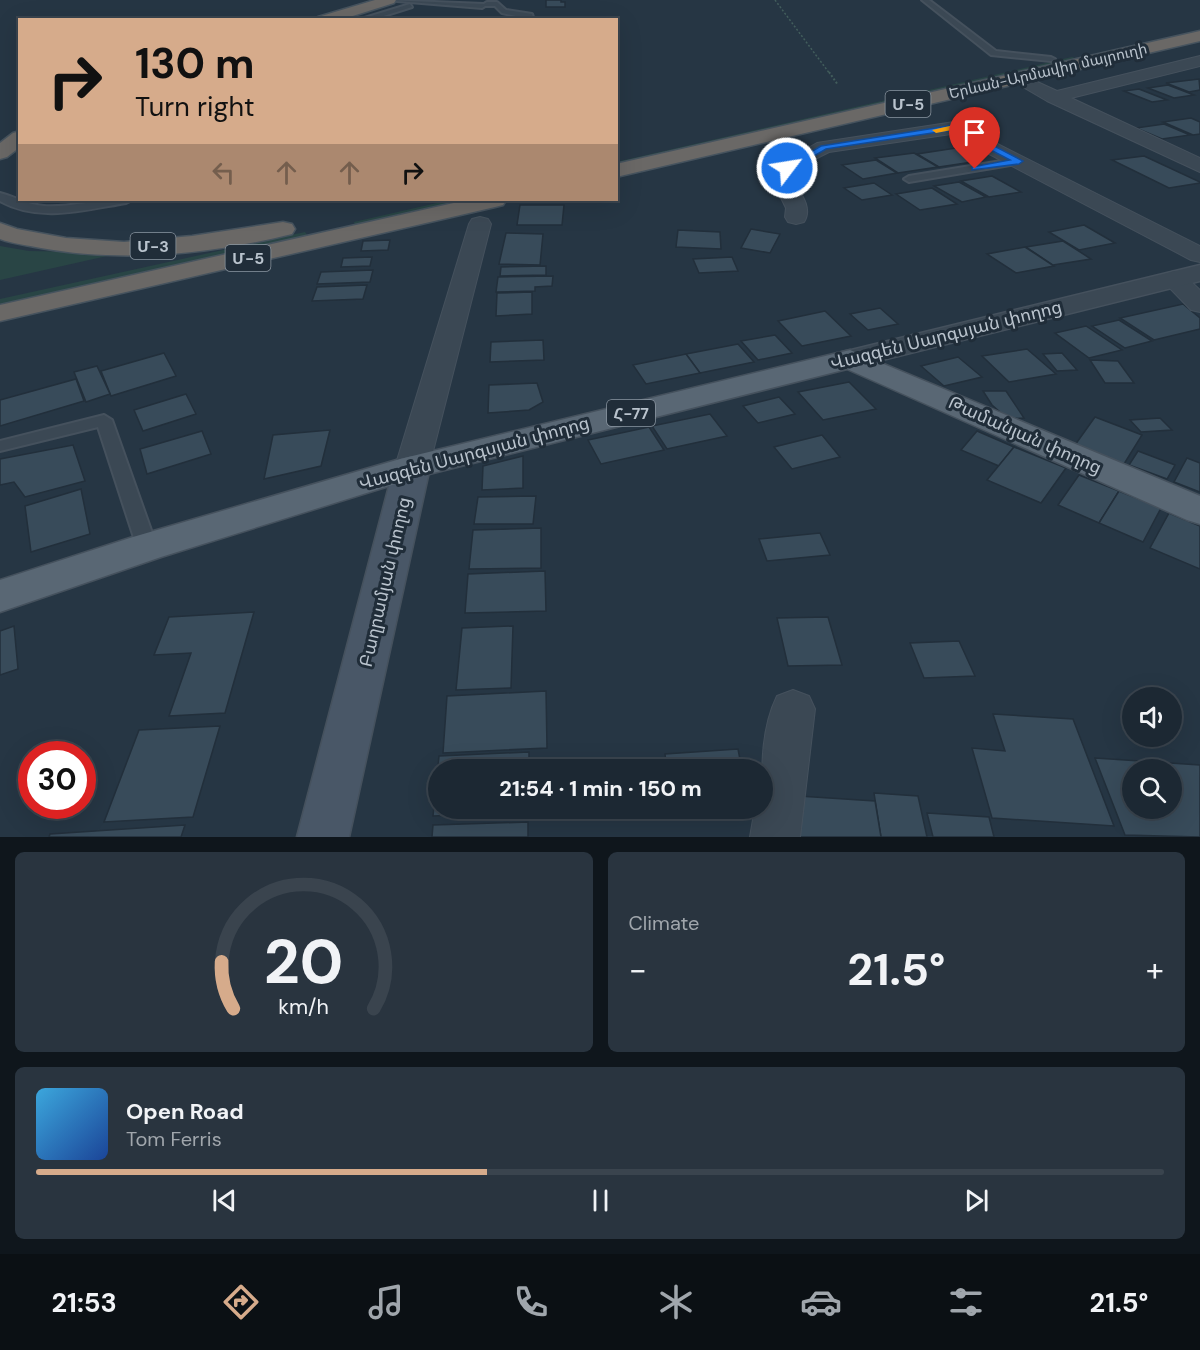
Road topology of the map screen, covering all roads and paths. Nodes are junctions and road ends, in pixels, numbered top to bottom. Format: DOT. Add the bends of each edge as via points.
graph roads {
  1 [pos="389,0"];
  2 [pos="775,0"];
  3 [pos="925,0"];
  4 [pos="419,3"];
  5 [pos="486,6"];
  6 [pos="330,18"];
  7 [pos="368,18"];
  8 [pos="531,18"];
  9 [pos="1200,26"];
  10 [pos="1200,36"];
  11 [pos="1145,48"];
  12 [pos="1075,53"];
  13 [pos="997,54"];
  14 [pos="1051,59"];
  15 [pos="1097,59"];
  16 [pos="1196,61"];
  17 [pos="1003,64"];
  18 [pos="1016,78"];
  19 [pos="838,84"];
  20 [pos="1053,97"];
  21 [pos="977,120"];
  22 [pos="954,128"];
  23 [pos="18,131"];
  24 [pos="786,132"];
  25 [pos="18,139"];
  26 [pos="0,140"];
  27 [pos="824,147"];
  28 [pos="1200,147"];
  29 [pos="1169,152"];
  30 [pos="0,153"];
  31 [pos="618,157"];
  32 [pos="1019,161"];
  33 [pos="1200,166"];
  34 [pos="618,171"];
  35 [pos="909,179"];
  36 [pos="0,196"];
  37 [pos="119,201"];
  38 [pos="427,201"];
  39 [pos="490,201"];
  40 [pos="796,217"];
  41 [pos="480,224"];
  42 [pos="0,230"];
  43 [pos="308,235"];
  44 [pos="1200,255"];
  45 [pos="1187,276"];
  46 [pos="0,291"];
  47 [pos="1200,304"];
  48 [pos="0,313"];
  49 [pos="850,359"];
  50 [pos="0,446"];
  51 [pos="412,467"];
  52 [pos="1200,511"];
  53 [pos="147,548"];
  54 [pos="0,596"];
  55 [pos="793,709"];
  56 [pos="324,837"];
  57 [pos="775,837"];
  1 -- 4 [label="lane"];
  1 -- 6 [label="highway"];
  2 -- 19 [label="path"];
  3 -- 13 [label="lane"];
  4 -- 5 [label="lane"];
  4 -- 7 [label="lane"];
  5 -- 8 [label="lane" via="497,4 504,12"];
  9 -- 12 [label="highway, Երևան-Արմավիր մայրուղի / Մ-5"];
  10 -- 11 [label="highway, Երևան-Արմավիր մայրուղի / Մ-5"];
  11 -- 15 [label="highway, Երևան-Արմավիր մայրուղի / Մ-5"];
  11 -- 16 [label="street"];
  12 -- 14 [label="highway, Երևան-Արմավիր մայրուղի / Մ-5"];
  12 -- 15 [label="highway"];
  13 -- 14 [label="lane"];
  13 -- 17 [label="lane"];
  14 -- 31 [label="highway, Երևան-Արմավիր մայրուղի / Մ-5"];
  15 -- 18 [label="highway, Երևան-Արմավիր մայրուղի / Մ-5"];
  16 -- 20 [label="street"];
  18 -- 20 [label="street"];
  18 -- 24 [label="highway, Երևան-Արմավիր մայրուղի / Մ-5"];
  20 -- 29 [label="street"];
  21 -- 22 [label="street"];
  22 -- 27 [label="street"];
  22 -- 32 [label="street"];
  23 -- 26 [label="highway"];
  24 -- 27 [label="street"];
  24 -- 34 [label="highway, Երևան-Արմավիր մայրուղի / Մ-5"];
  25 -- 30 [label="highway"];
  27 -- 40 [label="street" via="794,163 781,177 797,208"];
  28 -- 29 [label="street"];
  29 -- 33 [label="street"];
  32 -- 35 [label="lane"];
  32 -- 44 [label="street"];
  36 -- 37 [label="lane" via="12,204 36,209"];
  38 -- 43 [label="highway, Մ-5"];
  39 -- 43 [label="highway, Մ-5"];
  41 -- 51 [label="street, Բաղրամյան փողոց"];
  42 -- 43 [label="highway, Մ-3" via="10,235 101,249"];
  43 -- 46 [label="highway, Մ-5"];
  43 -- 48 [label="highway, Մ-5"];
  45 -- 47 [label="street"];
  45 -- 49 [label="street, Վազգեն Սարգսյան փողոց / Հ-77"];
  49 -- 51 [label="main road, Վազգեն Սարգսյան փողոց / Հ-77"];
  49 -- 52 [label="main road, Թամանյան փողոց"];
  50 -- 53 [label="lane" via="104,420"];
  51 -- 53 [label="main road, Վազգեն Սարգսյան փողոց / Հ-77"];
  51 -- 56 [label="main road, Բաղրամյան փողոց"];
  53 -- 54 [label="main road, Վազգեն Սարգսյան փողոց / Հ-77"];
  55 -- 57 [label="street"];
}
